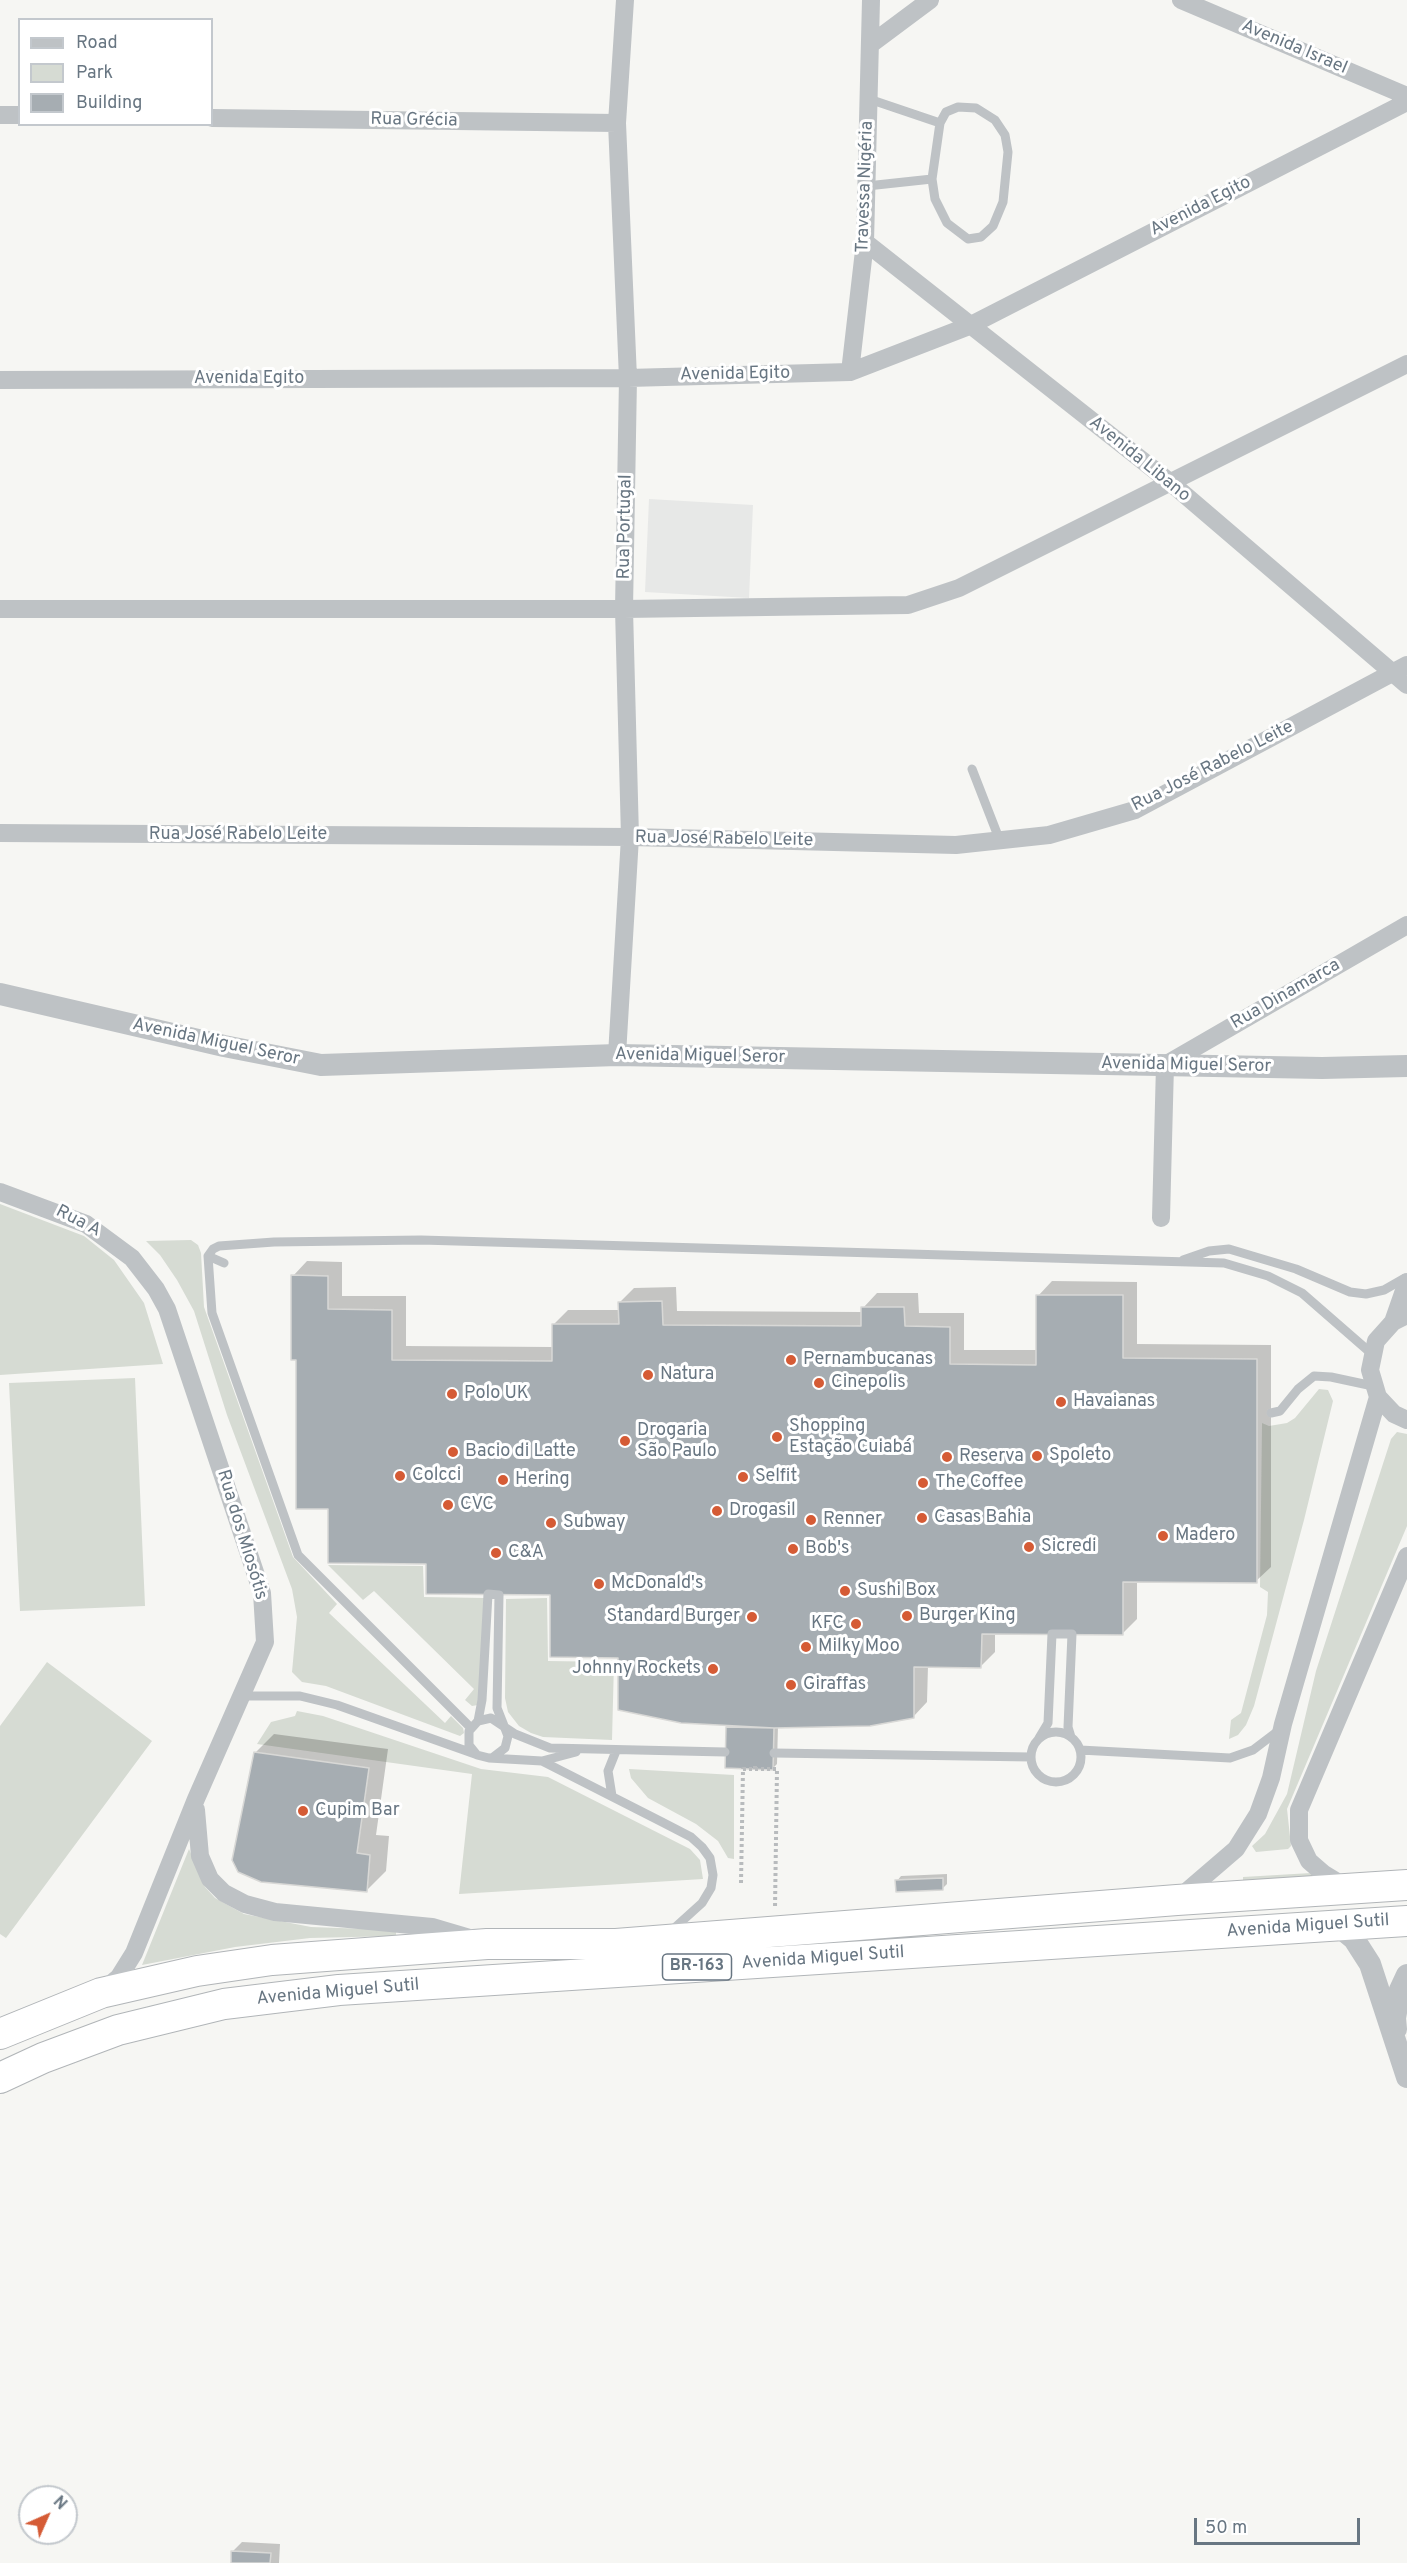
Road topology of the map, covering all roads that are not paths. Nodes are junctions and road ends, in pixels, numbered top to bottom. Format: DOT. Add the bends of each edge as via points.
graph roads {
  1 [pos="625,0"];
  2 [pos="871,0"];
  3 [pos="930,0"];
  4 [pos="1181,0"];
  5 [pos="871,44"];
  6 [pos="1407,96"];
  7 [pos="869,99"];
  8 [pos="1407,102"];
  9 [pos="0,115"];
  10 [pos="18,115"];
  11 [pos="213,118"];
  12 [pos="617,123"];
  13 [pos="940,123"];
  14 [pos="932,179"];
  15 [pos="867,186"];
  16 [pos="865,242"];
  17 [pos="969,326"];
  18 [pos="1407,364"];
  19 [pos="850,372"];
  20 [pos="628,378"];
  21 [pos="0,380"];
  22 [pos="1171,483"];
  23 [pos="0,609"];
  24 [pos="624,609"];
  25 [pos="1400,669"];
  26 [pos="1407,685"];
  27 [pos="972,770"];
  28 [pos="0,833"];
  29 [pos="630,837"];
  30 [pos="1000,840"];
  31 [pos="1407,925"];
  32 [pos="0,994"];
  33 [pos="617,1055"];
  34 [pos="1165,1065"];
  35 [pos="1407,1066"];
  36 [pos="0,1192"];
  37 [pos="1161,1218"];
  38 [pos="208,1256"];
  39 [pos="1177,1262"];
  40 [pos="224,1263"];
  41 [pos="144,1271"];
  42 [pos="1407,1277"];
  43 [pos="1407,1282"];
  44 [pos="1400,1318"];
  45 [pos="1372,1354"];
  46 [pos="1376,1392"];
  47 [pos="1271,1413"];
  48 [pos="1407,1420"];
  49 [pos="1407,1556"];
  50 [pos="241,1696"];
  51 [pos="1283,1724"];
  52 [pos="475,1725"];
  53 [pos="503,1725"];
  54 [pos="1071,1737"];
  55 [pos="1039,1738"];
  56 [pos="584,1749"];
  57 [pos="1080,1750"];
  58 [pos="616,1751"];
  59 [pos="725,1752"];
  60 [pos="774,1754"];
  61 [pos="477,1755"];
  62 [pos="1031,1757"];
  63 [pos="489,1758"];
  64 [pos="542,1761"];
  65 [pos="612,1796"];
  66 [pos="196,1799"];
  67 [pos="1407,1885"];
  68 [pos="1349,1889"];
  69 [pos="1177,1900"];
  70 [pos="1407,1921"];
  71 [pos="1337,1925"];
  72 [pos="660,1940"];
  73 [pos="487,1944"];
  74 [pos="1407,1975"];
  75 [pos="101,1993"];
  76 [pos="0,2034"];
  77 [pos="1399,2051"];
  78 [pos="1407,2077"];
  79 [pos="0,2078"];
  1 -- 12 [label="street, Rua Portugal"];
  2 -- 5 [label="street, Travessa Nigéria"];
  3 -- 5 [label="street"];
  4 -- 6 [label="street, Avenida Israel"];
  5 -- 7 [label="street, Travessa Nigéria"];
  7 -- 13 [label="lane"];
  7 -- 15 [label="street, Travessa Nigéria"];
  8 -- 17 [label="street, Avenida Egito"];
  9 -- 10 [label="street"];
  11 -- 12 [label="street, Rua Grécia"];
  12 -- 20 [label="street, Rua Portugal"];
  13 -- 14 [label="lane"];
  13 -- 14 [label="lane" via="946,112 958,107 976,108 995,120 1005,135 1008,171 1003,202 993,226 981,237 968,239 947,223 935,199"];
  14 -- 15 [label="lane"];
  15 -- 16 [label="street, Travessa Nigéria"];
  16 -- 17 [label="street, Avenida Libano"];
  16 -- 19 [label="street, Travessa Nigéria"];
  17 -- 19 [label="street, Avenida Egito"];
  17 -- 22 [label="street, Avenida Libano"];
  18 -- 22 [label="street"];
  19 -- 20 [label="street, Avenida Egito"];
  20 -- 21 [label="street, Avenida Egito"];
  20 -- 24 [label="street, Rua Portugal"];
  22 -- 24 [label="street" via="959,588 908,605"];
  22 -- 25 [label="street, Avenida Libano"];
  23 -- 24 [label="street"];
  24 -- 29 [label="street, Rua Portugal"];
  25 -- 26 [label="street, Avenida Libano"];
  25 -- 30 [label="street, Rua José Rabelo Leite" via="1135,810 1049,835"];
  27 -- 30 [label="lane"];
  28 -- 29 [label="street, Rua José Rabelo Leite"];
  29 -- 30 [label="street, Rua José Rabelo Leite" via="956,845"];
  29 -- 33 [label="street, Rua Portugal"];
  31 -- 34 [label="street, Rua Dinamarca"];
  32 -- 33 [label="street, Avenida Miguel Seror" via="321,1065"];
  33 -- 34 [label="street, Avenida Miguel Seror"];
  34 -- 35 [label="street, Avenida Miguel Seror"];
  34 -- 37 [label="street"];
  36 -- 41 [label="street, Rua A" via="86,1224 118,1245"];
  38 -- 39 [label="lane" via="219,1246 234,1244 422,1240"];
  38 -- 40 [label="lane"];
  38 -- 52 [label="lane" via="212,1313 298,1555"];
  39 -- 42 [label="lane" via="1229,1249 1296,1269 1350,1292 1366,1294 1384,1290"];
  39 -- 45 [label="lane" via="1224,1263 1268,1276 1302,1293"];
  41 -- 50 [label="street, Rua dos Miosótis" via="167,1309 262,1593 265,1642"];
  43 -- 44 [label="street"];
  44 -- 45 [label="street" via="1376,1341"];
  45 -- 46 [label="street" via="1370,1370"];
  46 -- 47 [label="lane" via="1331,1377 1314,1376 1280,1411"];
  46 -- 48 [label="street" via="1394,1414"];
  46 -- 51 [label="street"];
  49 -- 68 [label="street" via="1299,1810 1299,1840 1310,1861"];
  50 -- 61 [label="lane" via="300,1696"];
  50 -- 66 [label="street, Rua dos Miosótis"];
  51 -- 57 [label="lane" via="1254,1750 1230,1758"];
  51 -- 69 [label="street" via="1258,1814 1236,1849"];
  52 -- 53 [label="lane" via="491,1718"];
  52 -- 53 [label="lane" via="483,1700 488,1594 499,1595 497,1708"];
  52 -- 61 [label="lane" via="469,1745"];
  53 -- 56 [label="lane" via="550,1748"];
  53 -- 63 [label="lane" via="508,1736 506,1749"];
  54 -- 55 [label="lane" via="1055,1732"];
  54 -- 55 [label="lane" via="1068,1727 1072,1634 1052,1634 1048,1723"];
  54 -- 57 [label="lane"];
  55 -- 62 [label="lane"];
  56 -- 58 [label="lane"];
  56 -- 64 [label="lane"];
  57 -- 62 [label="lane" via="1075,1774 1061,1782 1039,1776"];
  58 -- 59 [label="lane"];
  58 -- 65 [label="lane" via="608,1771"];
  60 -- 62 [label="lane"];
  61 -- 63 [label="lane"];
  63 -- 64 [label="lane"];
  64 -- 65 [label="lane"];
  65 -- 72 [label="lane" via="690,1837 710,1858 713,1875 706,1898"];
  66 -- 73 [label="street, Rua dos Miosótis" via="200,1856 210,1879 224,1893 245,1904 275,1912 432,1927"];
  66 -- 75 [label="street, Rua dos Miosótis" via="134,1953 119,1977"];
  67 -- 68 [label="highway, Avenida Miguel Sutil / BR-163"];
  68 -- 69 [label="highway, Avenida Miguel Sutil / BR-163"];
  69 -- 72 [label="highway, Avenida Miguel Sutil / BR-163"];
  70 -- 71 [label="highway, Avenida Miguel Sutil / BR-163"];
  71 -- 77 [label="street" via="1354,1939 1370,1964"];
  71 -- 79 [label="highway, Avenida Miguel Sutil / BR-163" via="339,1990 224,2004 118,2030"];
  72 -- 73 [label="highway, Avenida Miguel Sutil / BR-163"];
  73 -- 75 [label="highway, Avenida Miguel Sutil / BR-163" via="272,1960 197,1971"];
  74 -- 77 [label="street" via="1395,2018"];
  75 -- 76 [label="highway, Avenida Miguel Sutil / BR-163"];
  77 -- 78 [label="street"];
}
